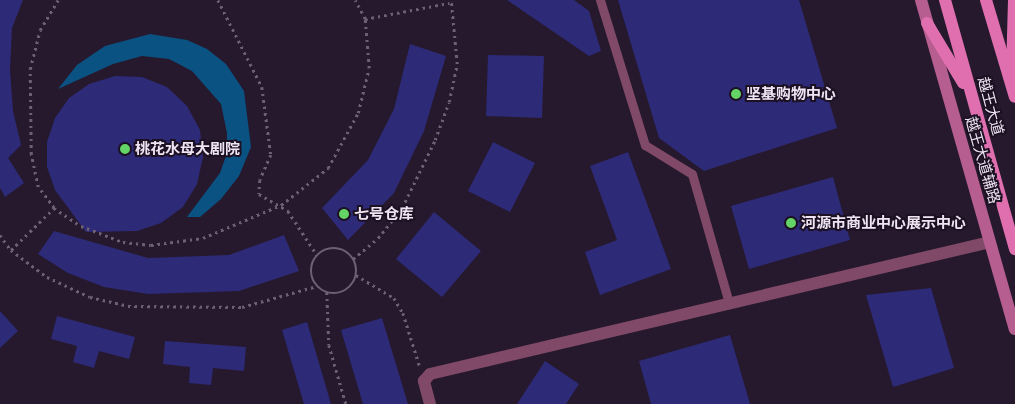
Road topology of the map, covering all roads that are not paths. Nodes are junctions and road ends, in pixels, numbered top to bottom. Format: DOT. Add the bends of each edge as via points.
graph roads {
  1 [pos="600,0"];
  2 [pos="921,0"];
  3 [pos="945,0"];
  4 [pos="986,0"];
  5 [pos="1014,0"];
  6 [pos="927,23"];
  7 [pos="1011,84"];
  8 [pos="971,97"];
  9 [pos="1015,97"];
  10 [pos="990,242"];
  11 [pos="1015,249"];
  12 [pos="729,304"];
  13 [pos="1015,329"];
  14 [pos="430,404"];
  1 -- 12 [label="lane" via="645,145 692,174"];
  2 -- 6 [label="main road, 越王大道辅路"];
  3 -- 8 [label="main road, 越王大道"];
  4 -- 7 [label="main road, 越王大道"];
  5 -- 7 [label="main road"];
  6 -- 8 [label="main road"];
  6 -- 10 [label="main road, 越王大道辅路"];
  7 -- 9 [label="main road, 越王大道"];
  8 -- 11 [label="main road, 越王大道"];
  10 -- 12 [label="street"];
  10 -- 13 [label="main road, 越王大道辅路"];
  12 -- 14 [label="street" via="430,374 424,381"];
}
